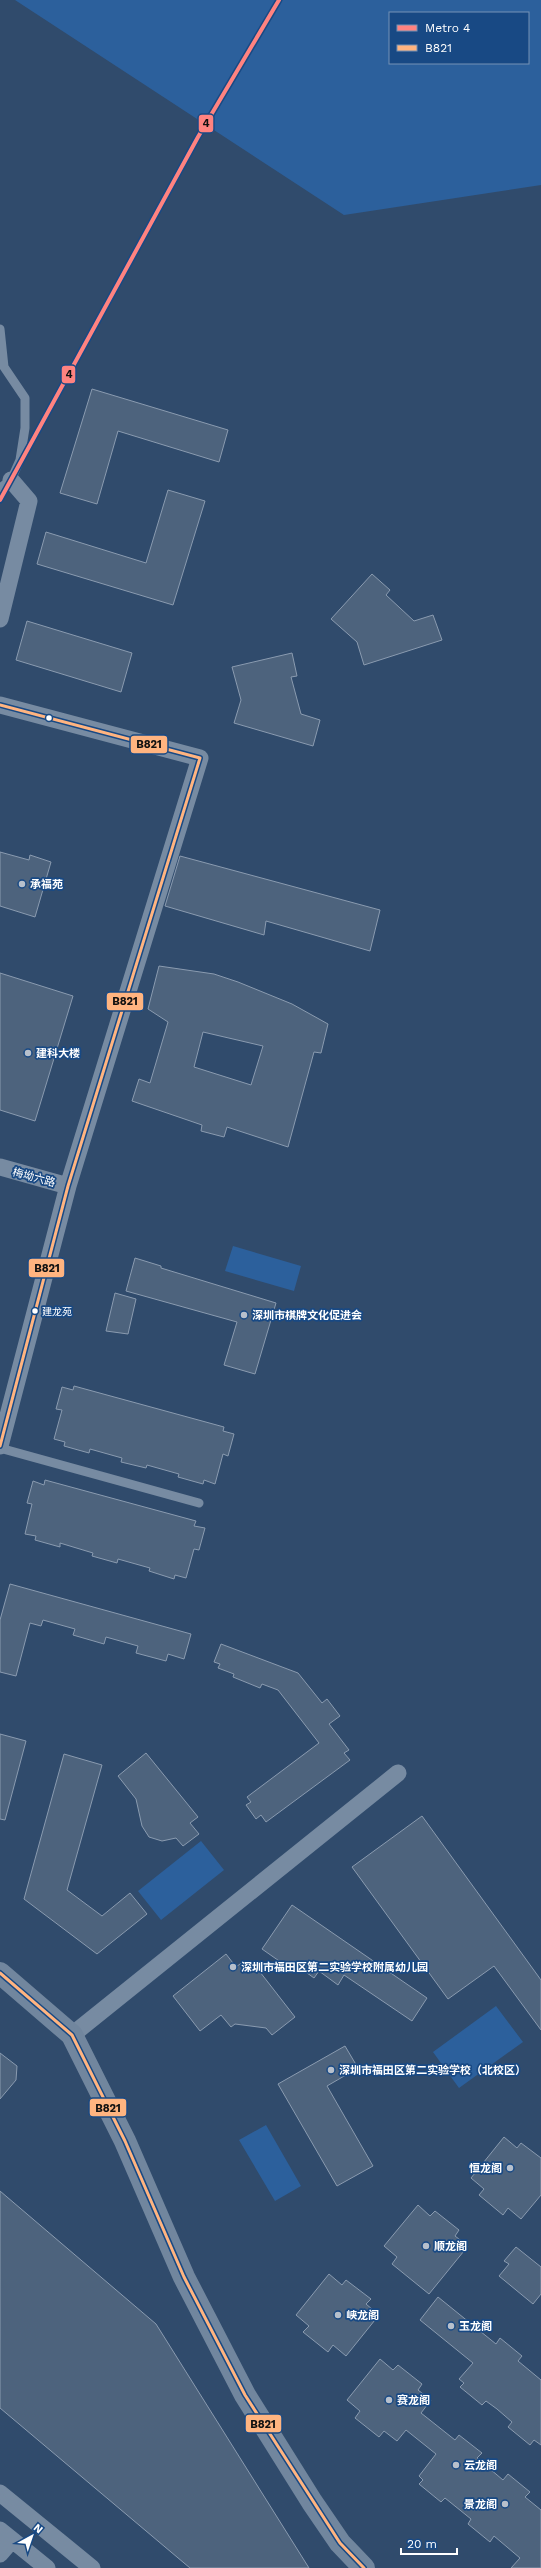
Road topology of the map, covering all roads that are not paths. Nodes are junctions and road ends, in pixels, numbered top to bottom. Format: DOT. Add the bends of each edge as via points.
graph roads {
  1 [pos="0,329"];
  2 [pos="2,364"];
  3 [pos="5,484"];
  4 [pos="0,619"];
  5 [pos="0,705"];
  6 [pos="0,1167"];
  7 [pos="68,1186"];
  8 [pos="0,1447"];
  9 [pos="200,1503"];
  10 [pos="398,1773"];
  11 [pos="0,1973"];
  12 [pos="72,2035"];
  13 [pos="0,2493"];
  14 [pos="6,2535"];
  15 [pos="0,2554"];
  16 [pos="47,2568"];
  17 [pos="92,2568"];
  18 [pos="364,2568"];
  1 -- 2 [label="lane"];
  2 -- 3 [label="lane" via="24,398 25,428 21,454"];
  3 -- 4 [label="street" via="29,501"];
  5 -- 7 [label="street" via="200,758"];
  6 -- 7 [label="street, 梅坳六路"];
  7 -- 8 [label="street"];
  8 -- 9 [label="lane"];
  10 -- 12 [label="street"];
  11 -- 12 [label="street"];
  12 -- 18 [label="street" via="125,2141 184,2276 245,2395 340,2543"];
  13 -- 17 [label="street"];
  14 -- 15 [label="street"];
  14 -- 16 [label="street"];
}
